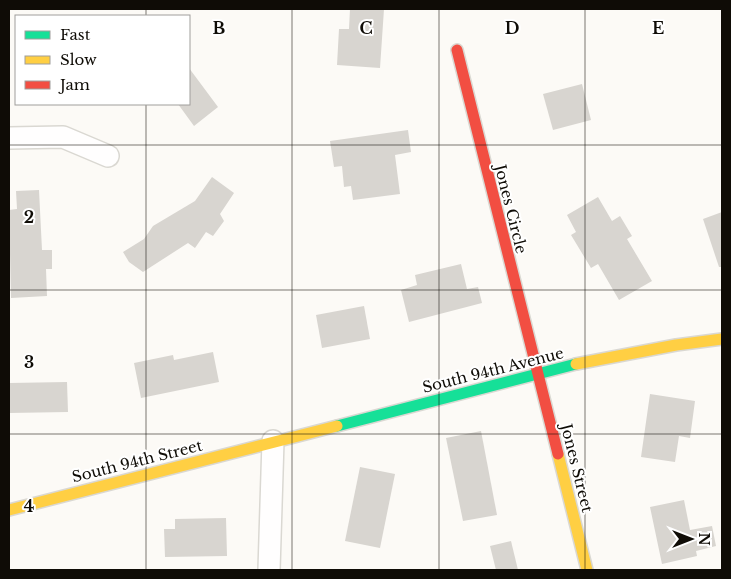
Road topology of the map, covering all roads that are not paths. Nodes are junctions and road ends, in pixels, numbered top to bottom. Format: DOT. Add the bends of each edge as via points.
graph roads {
  1 [pos="457,50"];
  2 [pos="9,138"];
  3 [pos="108,156"];
  4 [pos="722,340"];
  5 [pos="537,374"];
  6 [pos="273,442"];
  7 [pos="9,510"];
  8 [pos="269,570"];
  9 [pos="587,570"];
  1 -- 5 [label="street, Jones Circle"];
  2 -- 3 [label="street" via="63,137"];
  4 -- 5 [label="street, South 94th Avenue" via="676,345"];
  5 -- 6 [label="street, South 94th Avenue"];
  5 -- 9 [label="street, Jones Street"];
  6 -- 7 [label="street, South 94th Street"];
  6 -- 8 [label="street"];
}
